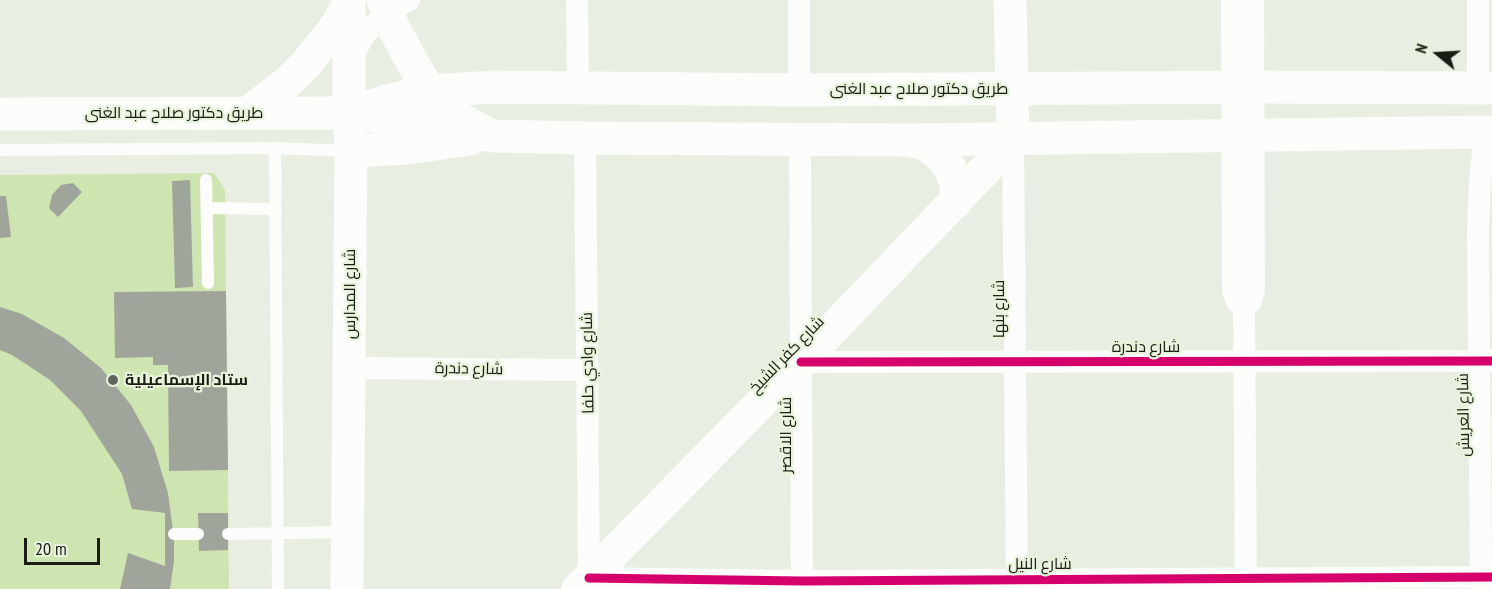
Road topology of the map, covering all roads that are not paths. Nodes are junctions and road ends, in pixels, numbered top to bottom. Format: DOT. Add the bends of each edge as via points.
graph roads {
  1 [pos="577,0"];
  2 [pos="799,0"];
  3 [pos="1010,0"];
  4 [pos="1232,0"];
  5 [pos="1253,0"];
  6 [pos="1478,0"];
  7 [pos="349,2"];
  8 [pos="393,4"];
  9 [pos="350,59"];
  10 [pos="1243,87"];
  11 [pos="578,88"];
  12 [pos="1012,88"];
  13 [pos="1485,88"];
  14 [pos="800,90"];
  15 [pos="430,91"];
  16 [pos="249,112"];
  17 [pos="349,113"];
  18 [pos="0,114"];
  19 [pos="1488,133"];
  20 [pos="1244,134"];
  21 [pos="493,136"];
  22 [pos="1013,137"];
  23 [pos="585,138"];
  24 [pos="800,138"];
  25 [pos="908,140"];
  26 [pos="276,148"];
  27 [pos="0,150"];
  28 [pos="351,151"];
  29 [pos="206,180"];
  30 [pos="956,202"];
  31 [pos="207,208"];
  32 [pos="276,208"];
  33 [pos="1485,226"];
  34 [pos="208,283"];
  35 [pos="1485,361"];
  36 [pos="1244,362"];
  37 [pos="801,363"];
  38 [pos="1014,363"];
  39 [pos="350,368"];
  40 [pos="588,370"];
  41 [pos="348,532"];
  42 [pos="278,533"];
  43 [pos="174,534"];
  44 [pos="198,534"];
  45 [pos="228,534"];
  46 [pos="1485,581"];
  47 [pos="1017,584"];
  48 [pos="1246,584"];
  49 [pos="585,585"];
  50 [pos="802,585"];
  51 [pos="278,589"];
  52 [pos="347,589"];
  1 -- 11 [label="street"];
  2 -- 14 [label="street"];
  3 -- 12 [label="main road, شارع بنها"];
  4 -- 10 [label="street"];
  5 -- 10 [label="street"];
  6 -- 13 [label="street"];
  7 -- 9 [label="main road, شارع المدارس"];
  7 -- 16 [label="main road" via="306,64"];
  8 -- 9 [label="street" via="366,33"];
  8 -- 15 [label="main road" via="420,76"];
  9 -- 17 [label="main road, شارع المدارس"];
  10 -- 12 [label="main road, طريق دكتور صلاح عبد الغنى"];
  10 -- 13 [label="main road, طريق دكتور صلاح عبد الغنى"];
  10 -- 20 [label="street"];
  11 -- 14 [label="main road, طريق دكتور صلاح عبد الغنى"];
  11 -- 15 [label="main road, طريق دكتور صلاح عبد الغنى"];
  12 -- 14 [label="main road, طريق دكتور صلاح عبد الغنى"];
  12 -- 22 [label="main road, شارع بنها"];
  15 -- 17 [label="main road, طريق دكتور صلاح عبد الغنى"];
  15 -- 21 [label="main road" via="460,119"];
  16 -- 17 [label="main road, طريق دكتور صلاح عبد الغنى"];
  16 -- 18 [label="main road, طريق دكتور صلاح عبد الغنى"];
  17 -- 21 [label="main road, طريق دكتور صلاح عبد الغنى"];
  17 -- 28 [label="main road, شارع المدارس"];
  19 -- 20 [label="main road, طريق دكتور صلاح عبد الغنى"];
  19 -- 33 [label="street, شارع العريش" via="1480,181"];
  20 -- 22 [label="main road, طريق دكتور صلاح عبد الغنى"];
  20 -- 36 [label="street" via="1254,291 1244,309"];
  21 -- 23 [label="main road, طريق دكتور صلاح عبد الغنى"];
  21 -- 28 [label="main road" via="409,148"];
  22 -- 25 [label="main road, طريق دكتور صلاح عبد الغنى"];
  22 -- 30 [label="main road, شارع كفر الشيخ"];
  22 -- 38 [label="street, شارع بنها"];
  23 -- 24 [label="main road, طريق دكتور صلاح عبد الغنى"];
  23 -- 40 [label="street, شارع وادي حلفا"];
  24 -- 25 [label="main road, طريق دكتور صلاح عبد الغنى"];
  24 -- 37 [label="street, شارع الاقصر"];
  25 -- 30 [label="main road" via="925,144 950,168 956,184"];
  26 -- 27 [label="lane"];
  26 -- 28 [label="lane"];
  26 -- 32 [label="lane"];
  28 -- 39 [label="main road, شارع المدارس"];
  29 -- 31 [label="lane"];
  30 -- 37 [label="main road, شارع كفر الشيخ"];
  31 -- 32 [label="lane"];
  31 -- 34 [label="lane"];
  32 -- 42 [label="lane"];
  33 -- 35 [label="street, شارع العريش"];
  35 -- 36 [label="street, شارع دندرة"];
  35 -- 46 [label="street, شارع العريش"];
  36 -- 38 [label="street, شارع دندرة"];
  36 -- 48 [label="street"];
  37 -- 38 [label="street, شارع دندرة"];
  37 -- 49 [label="main road, شارع كفر الشيخ"];
  37 -- 50 [label="street, شارع الاقصر"];
  38 -- 47 [label="street, شارع بنها"];
  39 -- 40 [label="street, شارع دندرة"];
  39 -- 41 [label="main road, شارع المدارس"];
  40 -- 49 [label="street, شارع وادي حلفا"];
  41 -- 42 [label="lane"];
  41 -- 52 [label="main road, شارع المدارس"];
  42 -- 45 [label="lane"];
  42 -- 51 [label="lane"];
  43 -- 44 [label="lane"];
  46 -- 48 [label="street, شارع النيل"];
  47 -- 48 [label="street, شارع النيل"];
  47 -- 50 [label="street, شارع النيل"];
  49 -- 50 [label="street, شارع النيل"];
}
